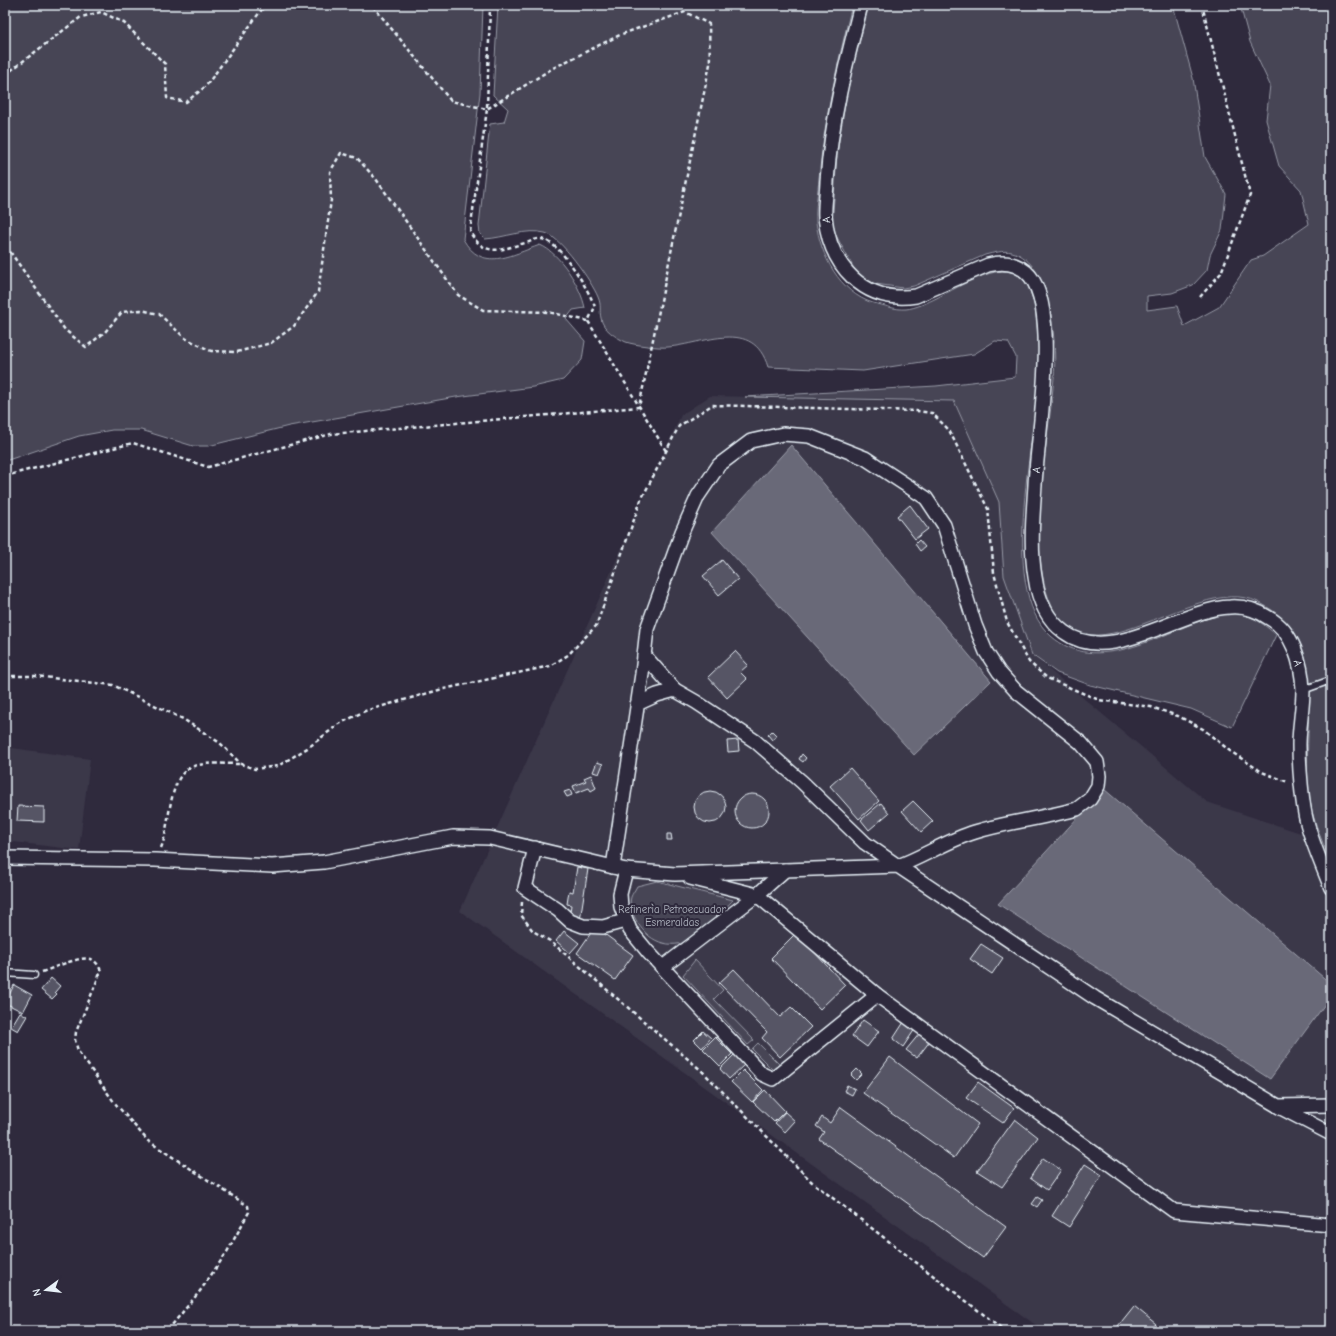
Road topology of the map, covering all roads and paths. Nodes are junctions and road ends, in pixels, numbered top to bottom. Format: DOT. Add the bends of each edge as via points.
graph roads {
  1 [pos="265,5"];
  2 [pos="372,5"];
  3 [pos="490,5"];
  4 [pos="861,5"];
  5 [pos="1202,5"];
  6 [pos="5,75"];
  7 [pos="487,109"];
  8 [pos="5,247"];
  9 [pos="1200,297"];
  10 [pos="588,321"];
  11 [pos="639,407"];
  12 [pos="666,451"];
  13 [pos="5,476"];
  14 [pos="644,655"];
  15 [pos="5,676"];
  16 [pos="1331,680"];
  17 [pos="675,690"];
  18 [pos="1303,690"];
  19 [pos="637,704"];
  20 [pos="241,764"];
  21 [pos="1303,788"];
  22 [pos="536,848"];
  23 [pos="5,858"];
  24 [pos="155,860"];
  25 [pos="898,866"];
  26 [pos="613,867"];
  27 [pos="626,870"];
  28 [pos="785,870"];
  29 [pos="675,874"];
  30 [pos="525,888"];
  31 [pos="1331,888"];
  32 [pos="757,895"];
  33 [pos="625,921"];
  34 [pos="662,967"];
  35 [pos="5,973"];
  36 [pos="34,975"];
  37 [pos="877,995"];
  38 [pos="1331,1105"];
  39 [pos="1278,1106"];
  40 [pos="1331,1134"];
  41 [pos="1331,1225"];
  42 [pos="171,1331"];
  43 [pos="1005,1331"];
  1 -- 6 [label="path" via="206,86 186,102 168,98 165,64 124,23 102,12 81,17"];
  2 -- 7 [label="path" via="451,101"];
  3 -- 7 [label="path"];
  4 -- 18 [label="street, A" via="840,88 829,152 825,215 830,243 846,272 855,281 867,289 905,298 1001,262 1013,264 1032,278 1044,318 1046,363 1035,485 1032,555 1041,604 1047,617 1072,638 1081,642 1097,643 1114,642 1140,635 1214,609 1242,606 1271,618 1288,636 1299,663"];
  5 -- 9 [label="path" via="1250,195 1221,273"];
  7 -- 10 [label="path" via="470,232 484,249 494,251 540,239 550,243 559,250 591,294 595,307"];
  7 -- 11 [label="path" via="553,68 622,34 685,12 709,24 710,64"];
  8 -- 10 [label="path" via="65,330 86,347 105,332 122,312 141,310 159,314 185,338 211,351 237,352 271,343 294,326 318,292 331,200 330,172 341,153 357,158 376,179 458,295 483,310 548,312"];
  10 -- 11 [label="path"];
  11 -- 12 [label="path"];
  11 -- 13 [label="path" via="331,434 208,467 133,443"];
  12 -- 20 [label="path" via="641,500 596,626 568,655 550,666 439,690 365,711 339,724 278,766 255,769"];
  12 -- 21 [label="path" via="679,426 712,405 932,413 949,430 988,509 994,573 1007,622 1029,662 1047,678 1098,700 1151,707 1178,716 1203,729 1262,772"];
  14 -- 17 [label="street"];
  14 -- 19 [label="street"];
  14 -- 25 [label="street" via="647,629 682,532 698,496 719,464 751,441 783,434 809,436 865,458 926,498 944,525 986,652 1016,691 1092,755 1097,762 1099,776 1098,786 1090,799 1077,809 975,832 949,841"];
  15 -- 20 [label="path" via="35,676 113,685 183,719 220,743"];
  16 -- 18 [label="lane"];
  17 -- 19 [label="street"];
  17 -- 25 [label="street" via="755,741 864,842"];
  18 -- 21 [label="street, A" via="1299,738"];
  19 -- 26 [label="street"];
  20 -- 24 [label="path" via="194,766 180,774 174,789 165,839"];
  21 -- 31 [label="street, A" via="1307,823"];
  22 -- 24 [label="street" via="490,838 452,837 324,862 272,866"];
  22 -- 26 [label="street"];
  22 -- 30 [label="street"];
  23 -- 24 [label="street"];
  25 -- 28 [label="street"];
  25 -- 39 [label="street" via="1095,998"];
  26 -- 27 [label="street"];
  27 -- 29 [label="street"];
  27 -- 33 [label="street" via="620,894"];
  28 -- 29 [label="street"];
  28 -- 32 [label="street"];
  29 -- 32 [label="street"];
  30 -- 33 [label="street" via="570,921 584,926 603,927"];
  30 -- 43 [label="path" via="521,915 533,931 550,941 702,1071 812,1182"];
  32 -- 34 [label="street"];
  32 -- 37 [label="street"];
  33 -- 34 [label="street"];
  34 -- 37 [label="street" via="762,1074 773,1079"];
  35 -- 36 [label="lane"];
  36 -- 42 [label="path" via="74,961 90,959 97,963 101,971 76,1032 78,1051 114,1102 148,1141 248,1206 249,1212 227,1252 172,1326"];
  37 -- 41 [label="street" via="1174,1211"];
  38 -- 39 [label="street"];
  39 -- 40 [label="street"];
}
